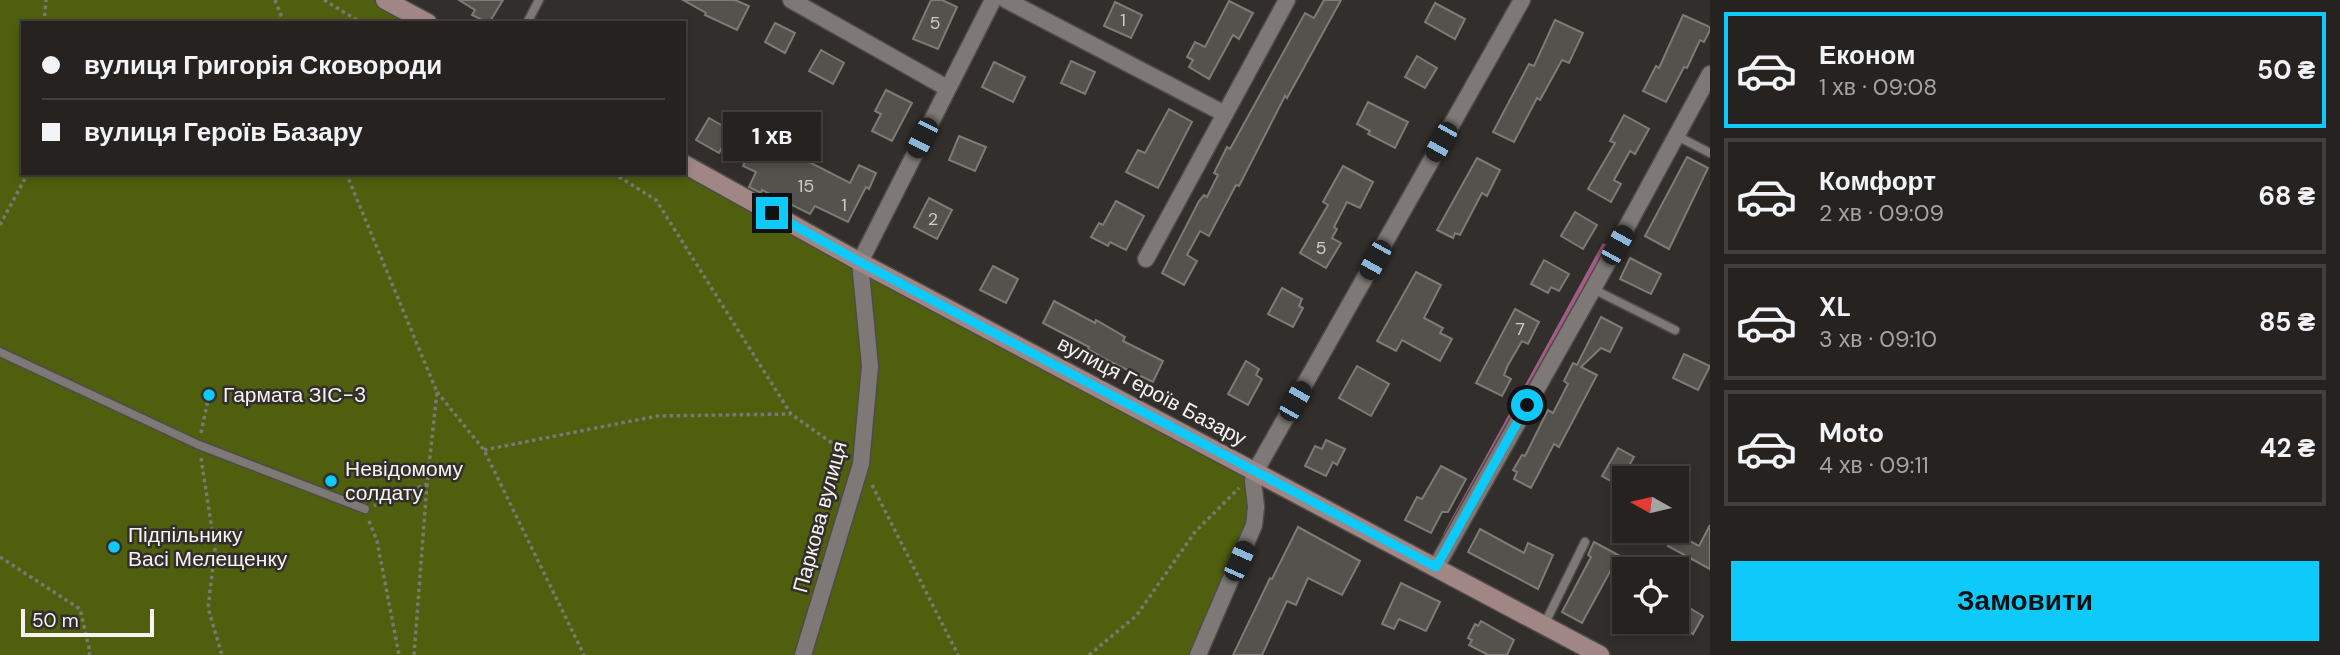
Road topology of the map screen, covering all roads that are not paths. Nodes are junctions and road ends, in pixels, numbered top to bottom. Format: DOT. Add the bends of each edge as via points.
graph roads {
  1 [pos="385,0"];
  2 [pos="540,0"];
  3 [pos="791,0"];
  4 [pos="993,0"];
  5 [pos="1006,0"];
  6 [pos="1287,0"];
  7 [pos="1522,0"];
  8 [pos="424,21"];
  9 [pos="528,21"];
  10 [pos="1710,74"];
  11 [pos="947,88"];
  12 [pos="1225,114"];
  13 [pos="1677,136"];
  14 [pos="1710,153"];
  15 [pos="686,165"];
  16 [pos="1146,259"];
  17 [pos="860,262"];
  18 [pos="1593,289"];
  19 [pos="1675,330"];
  20 [pos="0,352"];
  21 [pos="1255,472"];
  22 [pos="365,509"];
  23 [pos="1585,542"];
  24 [pos="1436,567"];
  25 [pos="1544,625"];
  26 [pos="803,655"];
  27 [pos="1198,655"];
  28 [pos="1600,655"];
  1 -- 8 [label="street"];
  2 -- 9 [label="lane"];
  3 -- 11 [label="street"];
  4 -- 11 [label="street"];
  5 -- 12 [label="street"];
  6 -- 12 [label="street"];
  7 -- 21 [label="street"];
  10 -- 13 [label="street"];
  11 -- 17 [label="street"];
  12 -- 16 [label="street"];
  13 -- 14 [label="lane"];
  13 -- 18 [label="street"];
  15 -- 17 [label="street, вулиця Героїв Базару"];
  17 -- 21 [label="street, вулиця Героїв Базару"];
  17 -- 26 [label="street, Паркова вулиця" via="870,366 861,464"];
  18 -- 19 [label="lane"];
  18 -- 24 [label="street"];
  20 -- 22 [label="lane" via="199,445"];
  21 -- 24 [label="street, вулиця Героїв Базару"];
  21 -- 27 [label="street" via="1254,525"];
  23 -- 25 [label="lane"];
  24 -- 25 [label="street, вулиця Героїв Базару"];
  25 -- 28 [label="street, вулиця Героїв Базару"];
}
